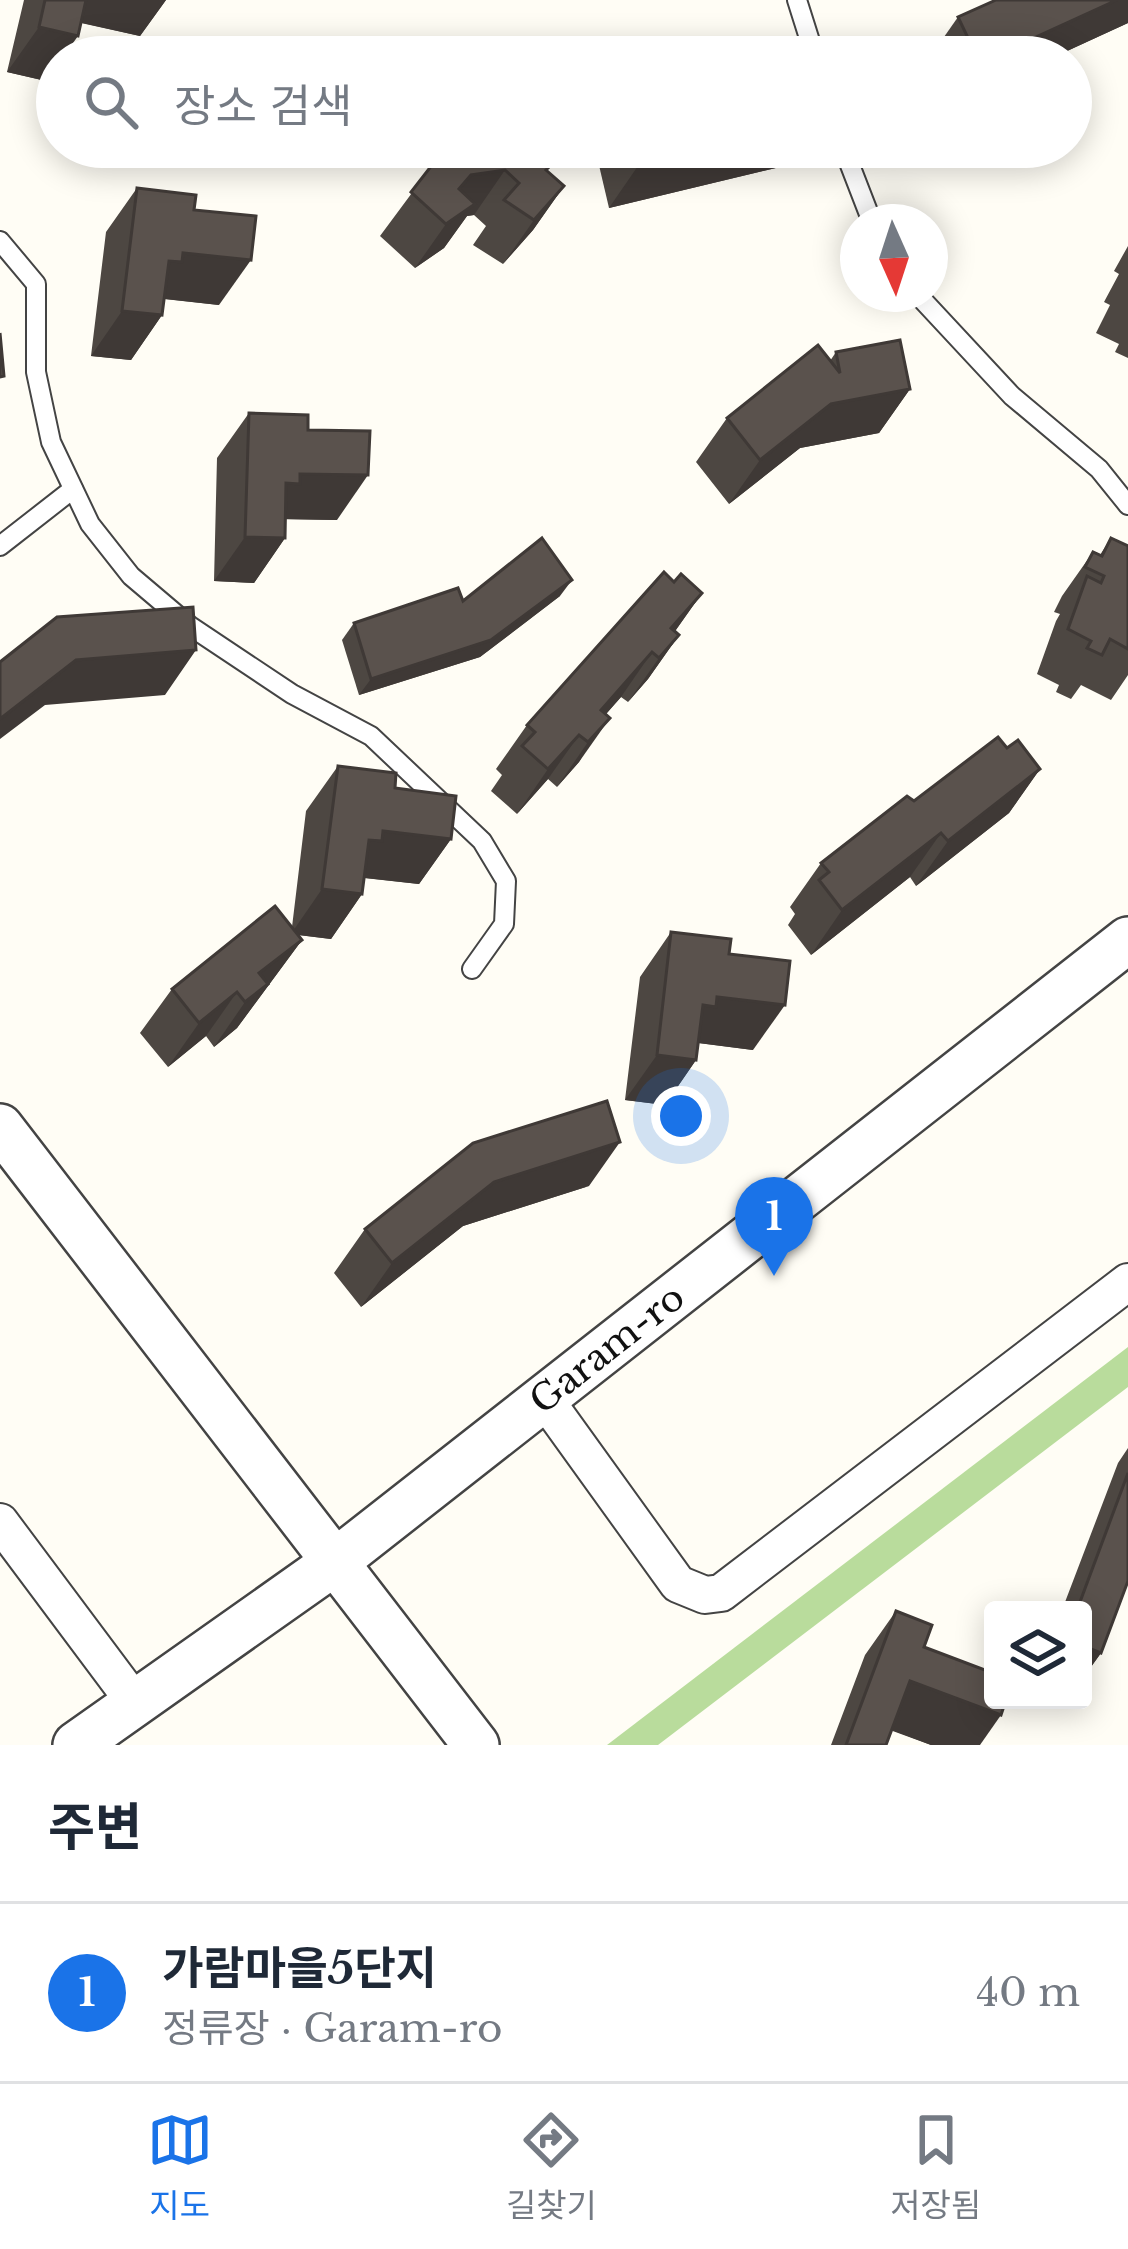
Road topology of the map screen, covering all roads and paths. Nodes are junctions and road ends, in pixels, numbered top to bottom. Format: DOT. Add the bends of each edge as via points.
graph roads {
  1 [pos="797,0"];
  2 [pos="808,36"];
  3 [pos="851,168"];
  4 [pos="865,204"];
  5 [pos="0,241"];
  6 [pos="934,312"];
  7 [pos="73,489"];
  8 [pos="1128,505"];
  9 [pos="0,545"];
  10 [pos="1128,940"];
  11 [pos="472,969"];
  12 [pos="0,1127"];
  13 [pos="1128,1282"];
  14 [pos="544,1398"];
  15 [pos="0,1522"];
  16 [pos="335,1562"];
  17 [pos="133,1700"];
  18 [pos="76,1745"];
  19 [pos="476,1745"];
  1 -- 2 [label="lane"];
  3 -- 4 [label="lane"];
  5 -- 7 [label="lane" via="36,284 36,372 51,442"];
  6 -- 8 [label="lane"];
  7 -- 9 [label="lane"];
  7 -- 11 [label="lane" via="131,576 175,614 292,694 371,736 482,842 506,881 504,925"];
  10 -- 14 [label="street, Garam-ro"];
  12 -- 16 [label="street"];
  13 -- 14 [label="street" via="721,1594 678,1584"];
  14 -- 16 [label="street, Garam-ro"];
  15 -- 17 [label="street"];
  16 -- 17 [label="street, Garam-ro"];
  16 -- 19 [label="street"];
  17 -- 18 [label="street, Garam-ro"];
}
